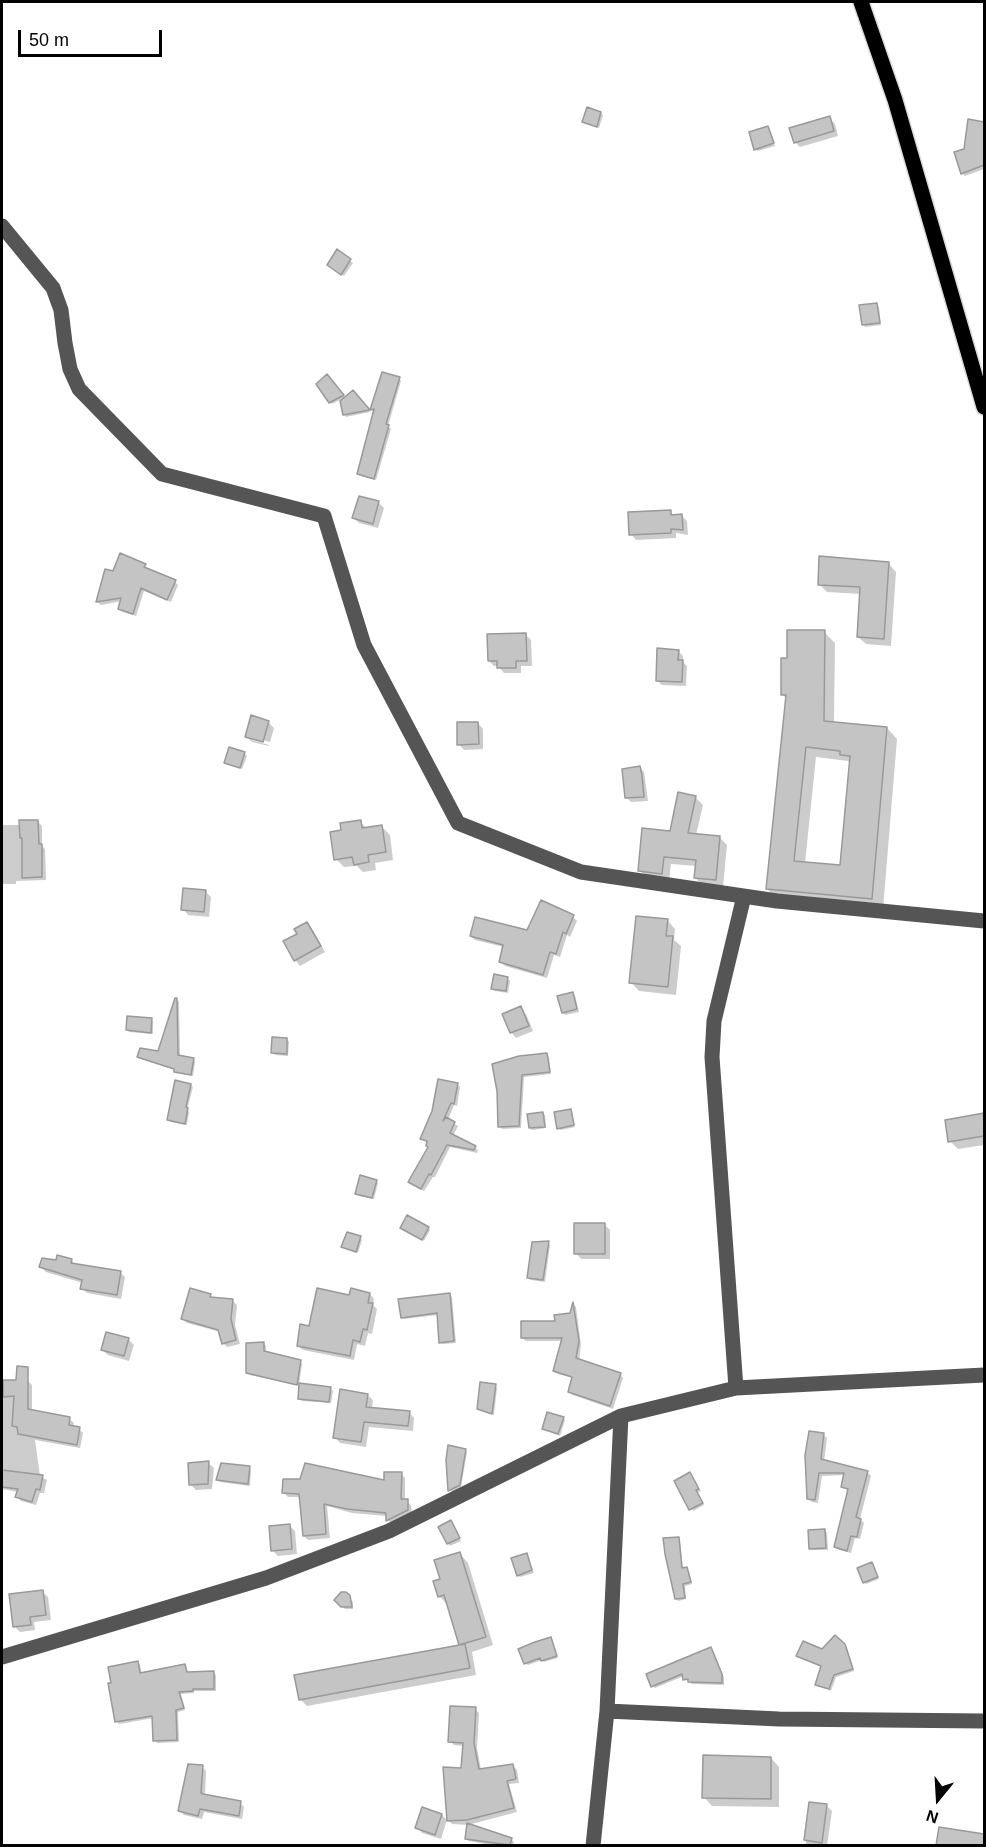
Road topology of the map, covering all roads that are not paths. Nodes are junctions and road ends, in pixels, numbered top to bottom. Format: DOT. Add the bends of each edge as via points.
graph roads {
  1 [pos="861,2"];
  2 [pos="2,226"];
  3 [pos="984,407"];
  4 [pos="744,896"];
  5 [pos="984,921"];
  6 [pos="984,1375"];
  7 [pos="736,1388"];
  8 [pos="621,1416"];
  9 [pos="2,1657"];
  10 [pos="607,1711"];
  11 [pos="984,1721"];
  12 [pos="594,1845"];
  1 -- 3 [label="main road" via="895,100"];
  2 -- 4 [label="street" via="53,288 61,310 70,369 79,389 162,474 324,516 364,645 458,823 581,872"];
  4 -- 5 [label="street"];
  4 -- 7 [label="street" via="714,1021 712,1057"];
  6 -- 7 [label="street"];
  7 -- 8 [label="street"];
  8 -- 9 [label="street" via="389,1531 266,1578"];
  8 -- 10 [label="street"];
  10 -- 11 [label="street" via="779,1719"];
  10 -- 12 [label="street"];
}
